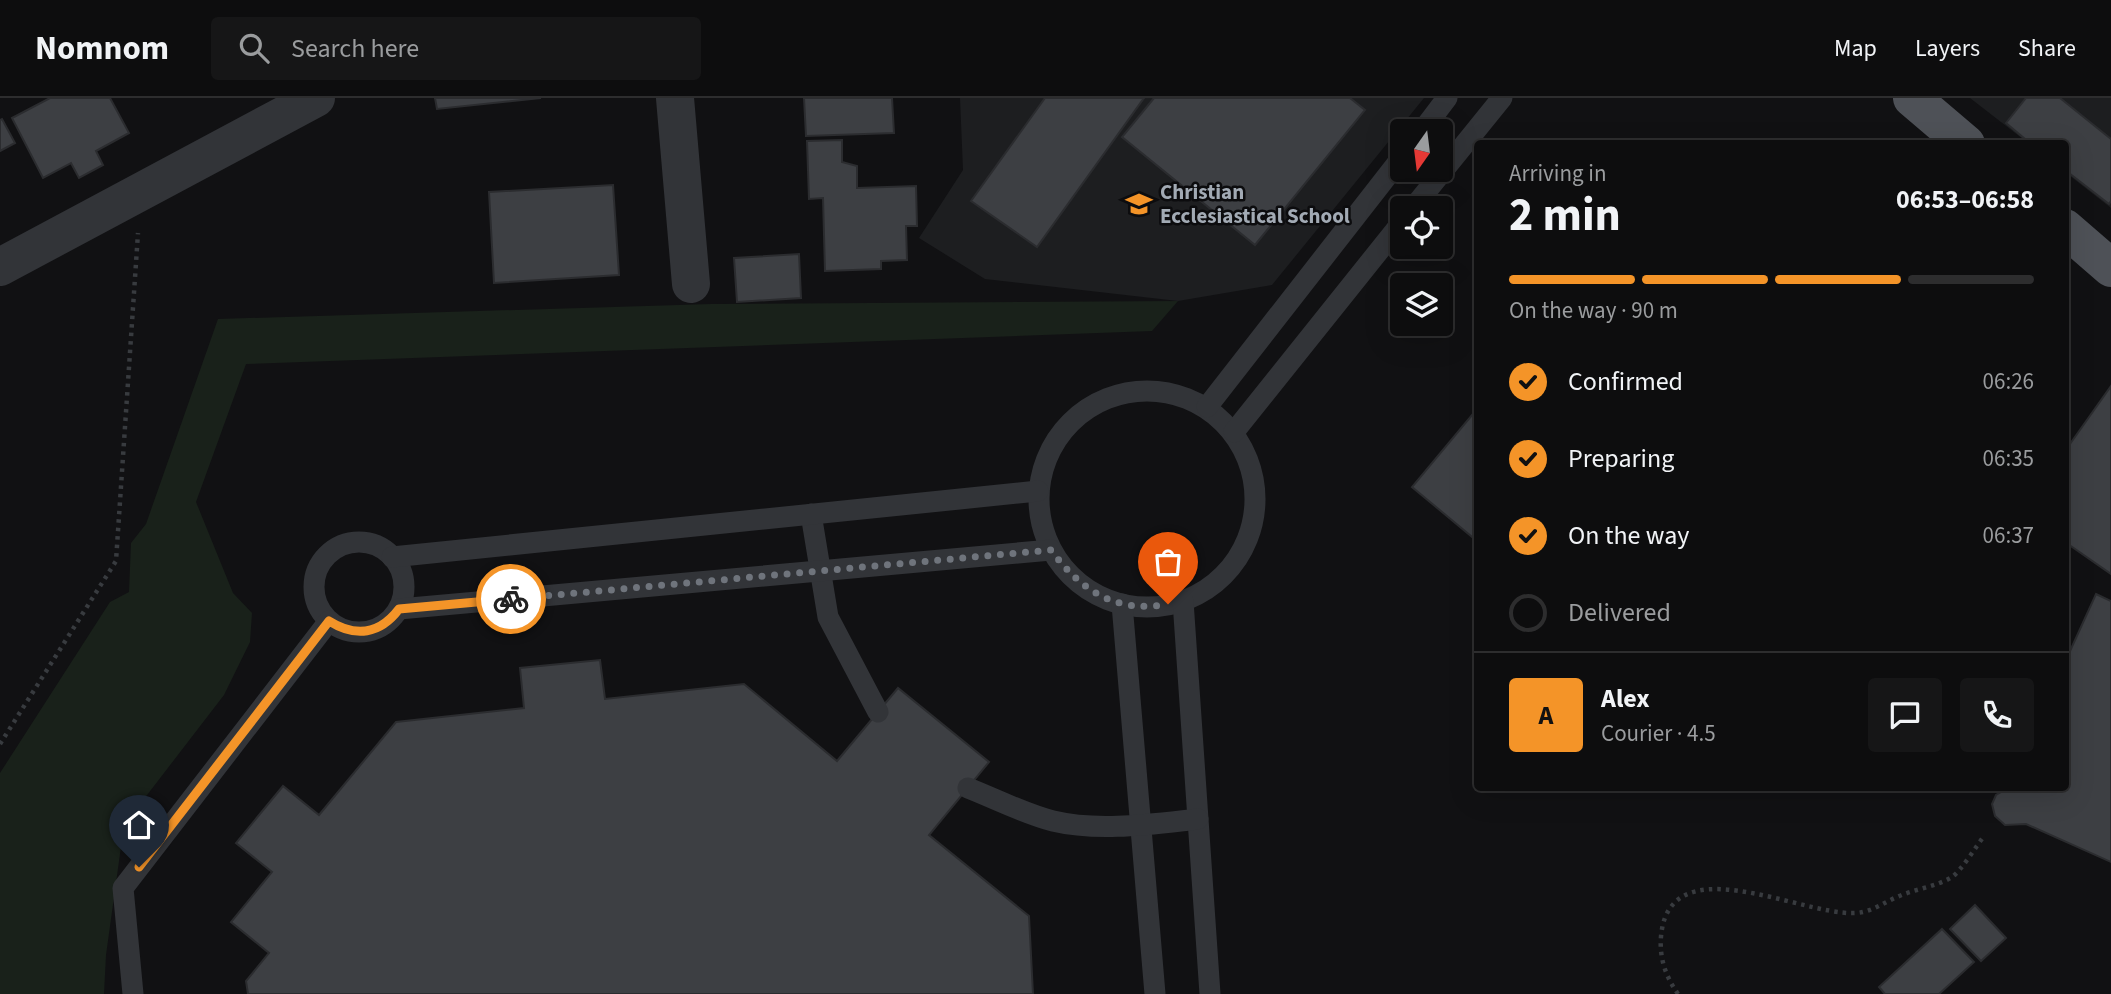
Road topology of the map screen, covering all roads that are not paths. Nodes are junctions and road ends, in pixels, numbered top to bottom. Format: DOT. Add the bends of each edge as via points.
graph roads {
  1 [pos="316,98"];
  2 [pos="675,98"];
  3 [pos="1447,98"];
  4 [pos="1502,98"];
  5 [pos="1912,98"];
  6 [pos="1431,119"];
  7 [pos="1961,140"];
  8 [pos="1390,172"];
  9 [pos="1423,196"];
  10 [pos="2069,231"];
  11 [pos="1390,237"];
  12 [pos="0,267"];
  13 [pos="2111,267"];
  14 [pos="691,284"];
  15 [pos="1207,407"];
  16 [pos="1234,432"];
  17 [pos="1038,491"];
  18 [pos="811,514"];
  19 [pos="1051,550"];
  20 [pos="392,557"];
  21 [pos="819,571"];
  22 [pos="1183,601"];
  23 [pos="1122,604"];
  24 [pos="399,609"];
  25 [pos="329,621"];
  26 [pos="878,712"];
  27 [pos="968,788"];
  28 [pos="1198,819"];
  29 [pos="1140,825"];
  30 [pos="133,994"];
  31 [pos="1155,994"];
  32 [pos="1210,994"];
  1 -- 12 [label="street"];
  2 -- 14 [label="street"];
  3 -- 6 [label="lane"];
  4 -- 9 [label="lane"];
  5 -- 7 [label="main road"];
  8 -- 15 [label="lane"];
  10 -- 13 [label="main road"];
  11 -- 16 [label="lane"];
  15 -- 16 [label="lane"];
  15 -- 17 [label="lane" via="1172,392 1135,390 1098,401 1068,423 1047,455"];
  16 -- 22 [label="lane" via="1251,462 1257,495 1252,530 1237,561 1222,577"];
  17 -- 18 [label="lane"];
  17 -- 19 [label="lane" via="1041,521"];
  18 -- 20 [label="lane"];
  18 -- 21 [label="lane"];
  19 -- 21 [label="lane"];
  19 -- 23 [label="lane" via="1069,574 1093,593"];
  20 -- 24 [label="lane" via="404,582"];
  20 -- 25 [label="lane" via="366,543 345,545 327,556 314,582 320,610"];
  21 -- 24 [label="lane"];
  21 -- 26 [label="lane" via="828,617"];
  22 -- 23 [label="lane" via="1153,607"];
  22 -- 28 [label="lane"];
  23 -- 29 [label="lane"];
  24 -- 25 [label="lane" via="380,628 367,632 340,628"];
  25 -- 30 [label="lane" via="123,888"];
  27 -- 29 [label="lane" via="1054,821"];
  28 -- 29 [label="lane"];
  28 -- 32 [label="lane"];
  29 -- 31 [label="lane"];
}
